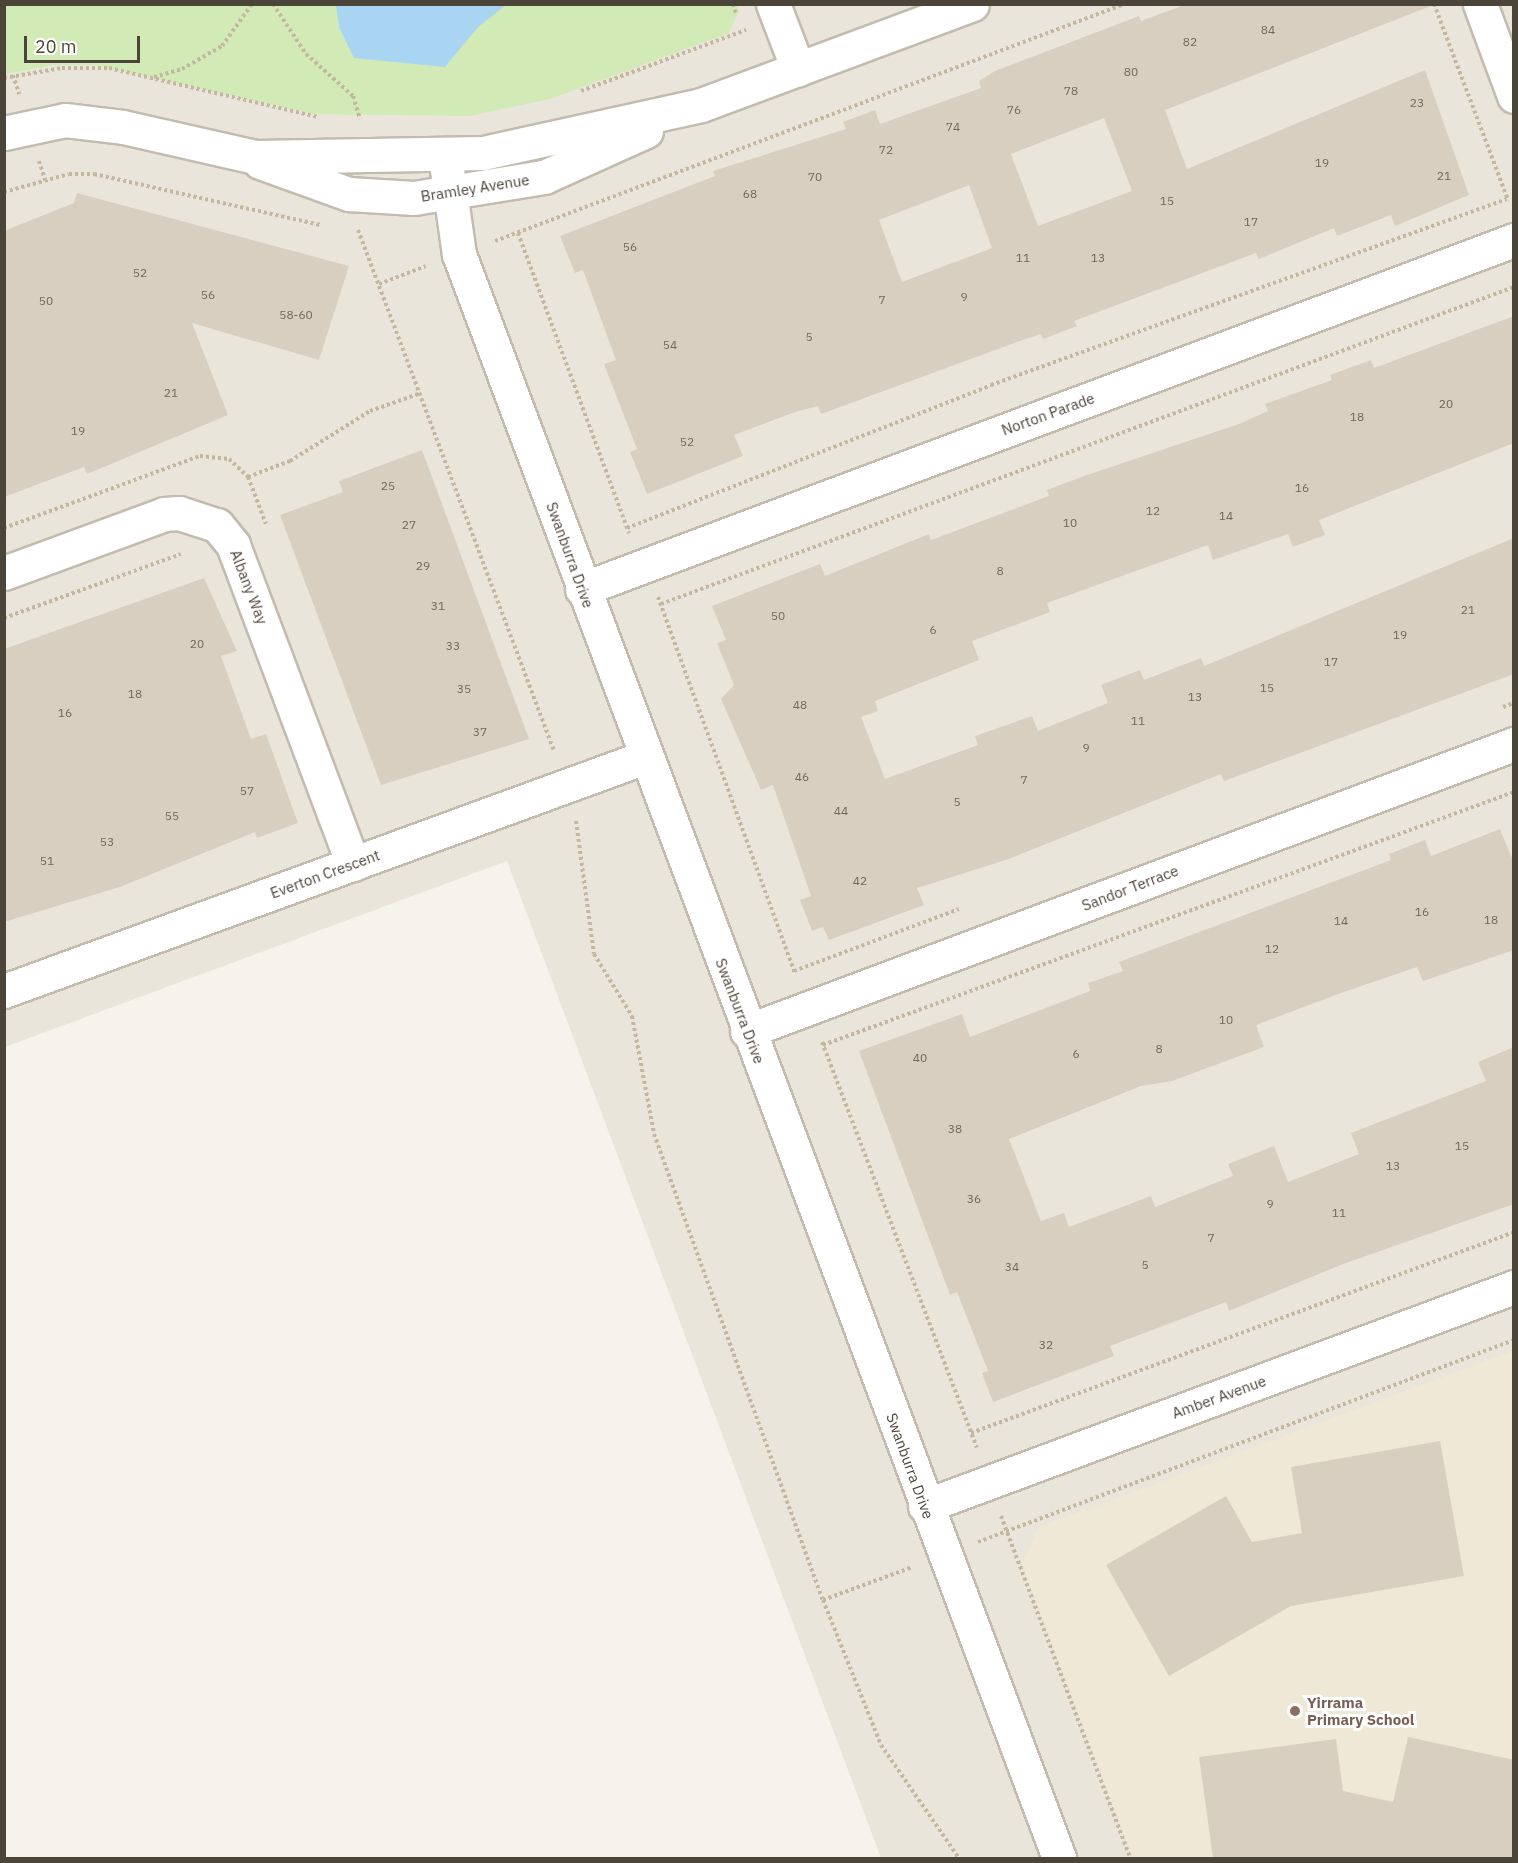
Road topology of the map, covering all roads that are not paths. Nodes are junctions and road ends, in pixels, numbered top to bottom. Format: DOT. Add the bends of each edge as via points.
graph roads {
  1 [pos="972,4"];
  2 [pos="1480,4"];
  3 [pos="776,11"];
  4 [pos="798,69"];
  5 [pos="1514,96"];
  6 [pos="701,105"];
  7 [pos="4,134"];
  8 [pos="241,155"];
  9 [pos="446,156"];
  10 [pos="450,194"];
  11 [pos="1512,225"];
  12 [pos="4,573"];
  13 [pos="582,589"];
  14 [pos="1514,744"];
  15 [pos="645,757"];
  16 [pos="353,864"];
  17 [pos="4,992"];
  18 [pos="747,1030"];
  19 [pos="1514,1287"];
  20 [pos="925,1506"];
  21 [pos="1059,1858"];
  1 -- 4 [label="street, Bramley Avenue"];
  2 -- 5 [label="street"];
  3 -- 4 [label="street"];
  4 -- 6 [label="street, Bramley Avenue"];
  6 -- 9 [label="street, Bramley Avenue" via="523,146"];
  6 -- 10 [label="street, Bramley Avenue" via="544,177"];
  7 -- 8 [label="street, Bramley Avenue" via="65,120 100,123"];
  8 -- 9 [label="street, Bramley Avenue"];
  8 -- 10 [label="street, Bramley Avenue" via="362,197"];
  9 -- 10 [label="street, Swanburra Drive"];
  10 -- 13 [label="street, Swanburra Drive" via="459,254"];
  11 -- 13 [label="street, Norton Parade"];
  12 -- 16 [label="street, Albany Way" via="164,514 179,513 217,525 232,544"];
  13 -- 15 [label="street, Swanburra Drive"];
  14 -- 18 [label="street, Sandor Terrace"];
  15 -- 16 [label="street, Everton Crescent"];
  15 -- 18 [label="street, Swanburra Drive"];
  16 -- 17 [label="street, Everton Crescent"];
  18 -- 20 [label="street, Swanburra Drive"];
  19 -- 20 [label="street, Amber Avenue"];
  20 -- 21 [label="street, Swanburra Drive"];
}
